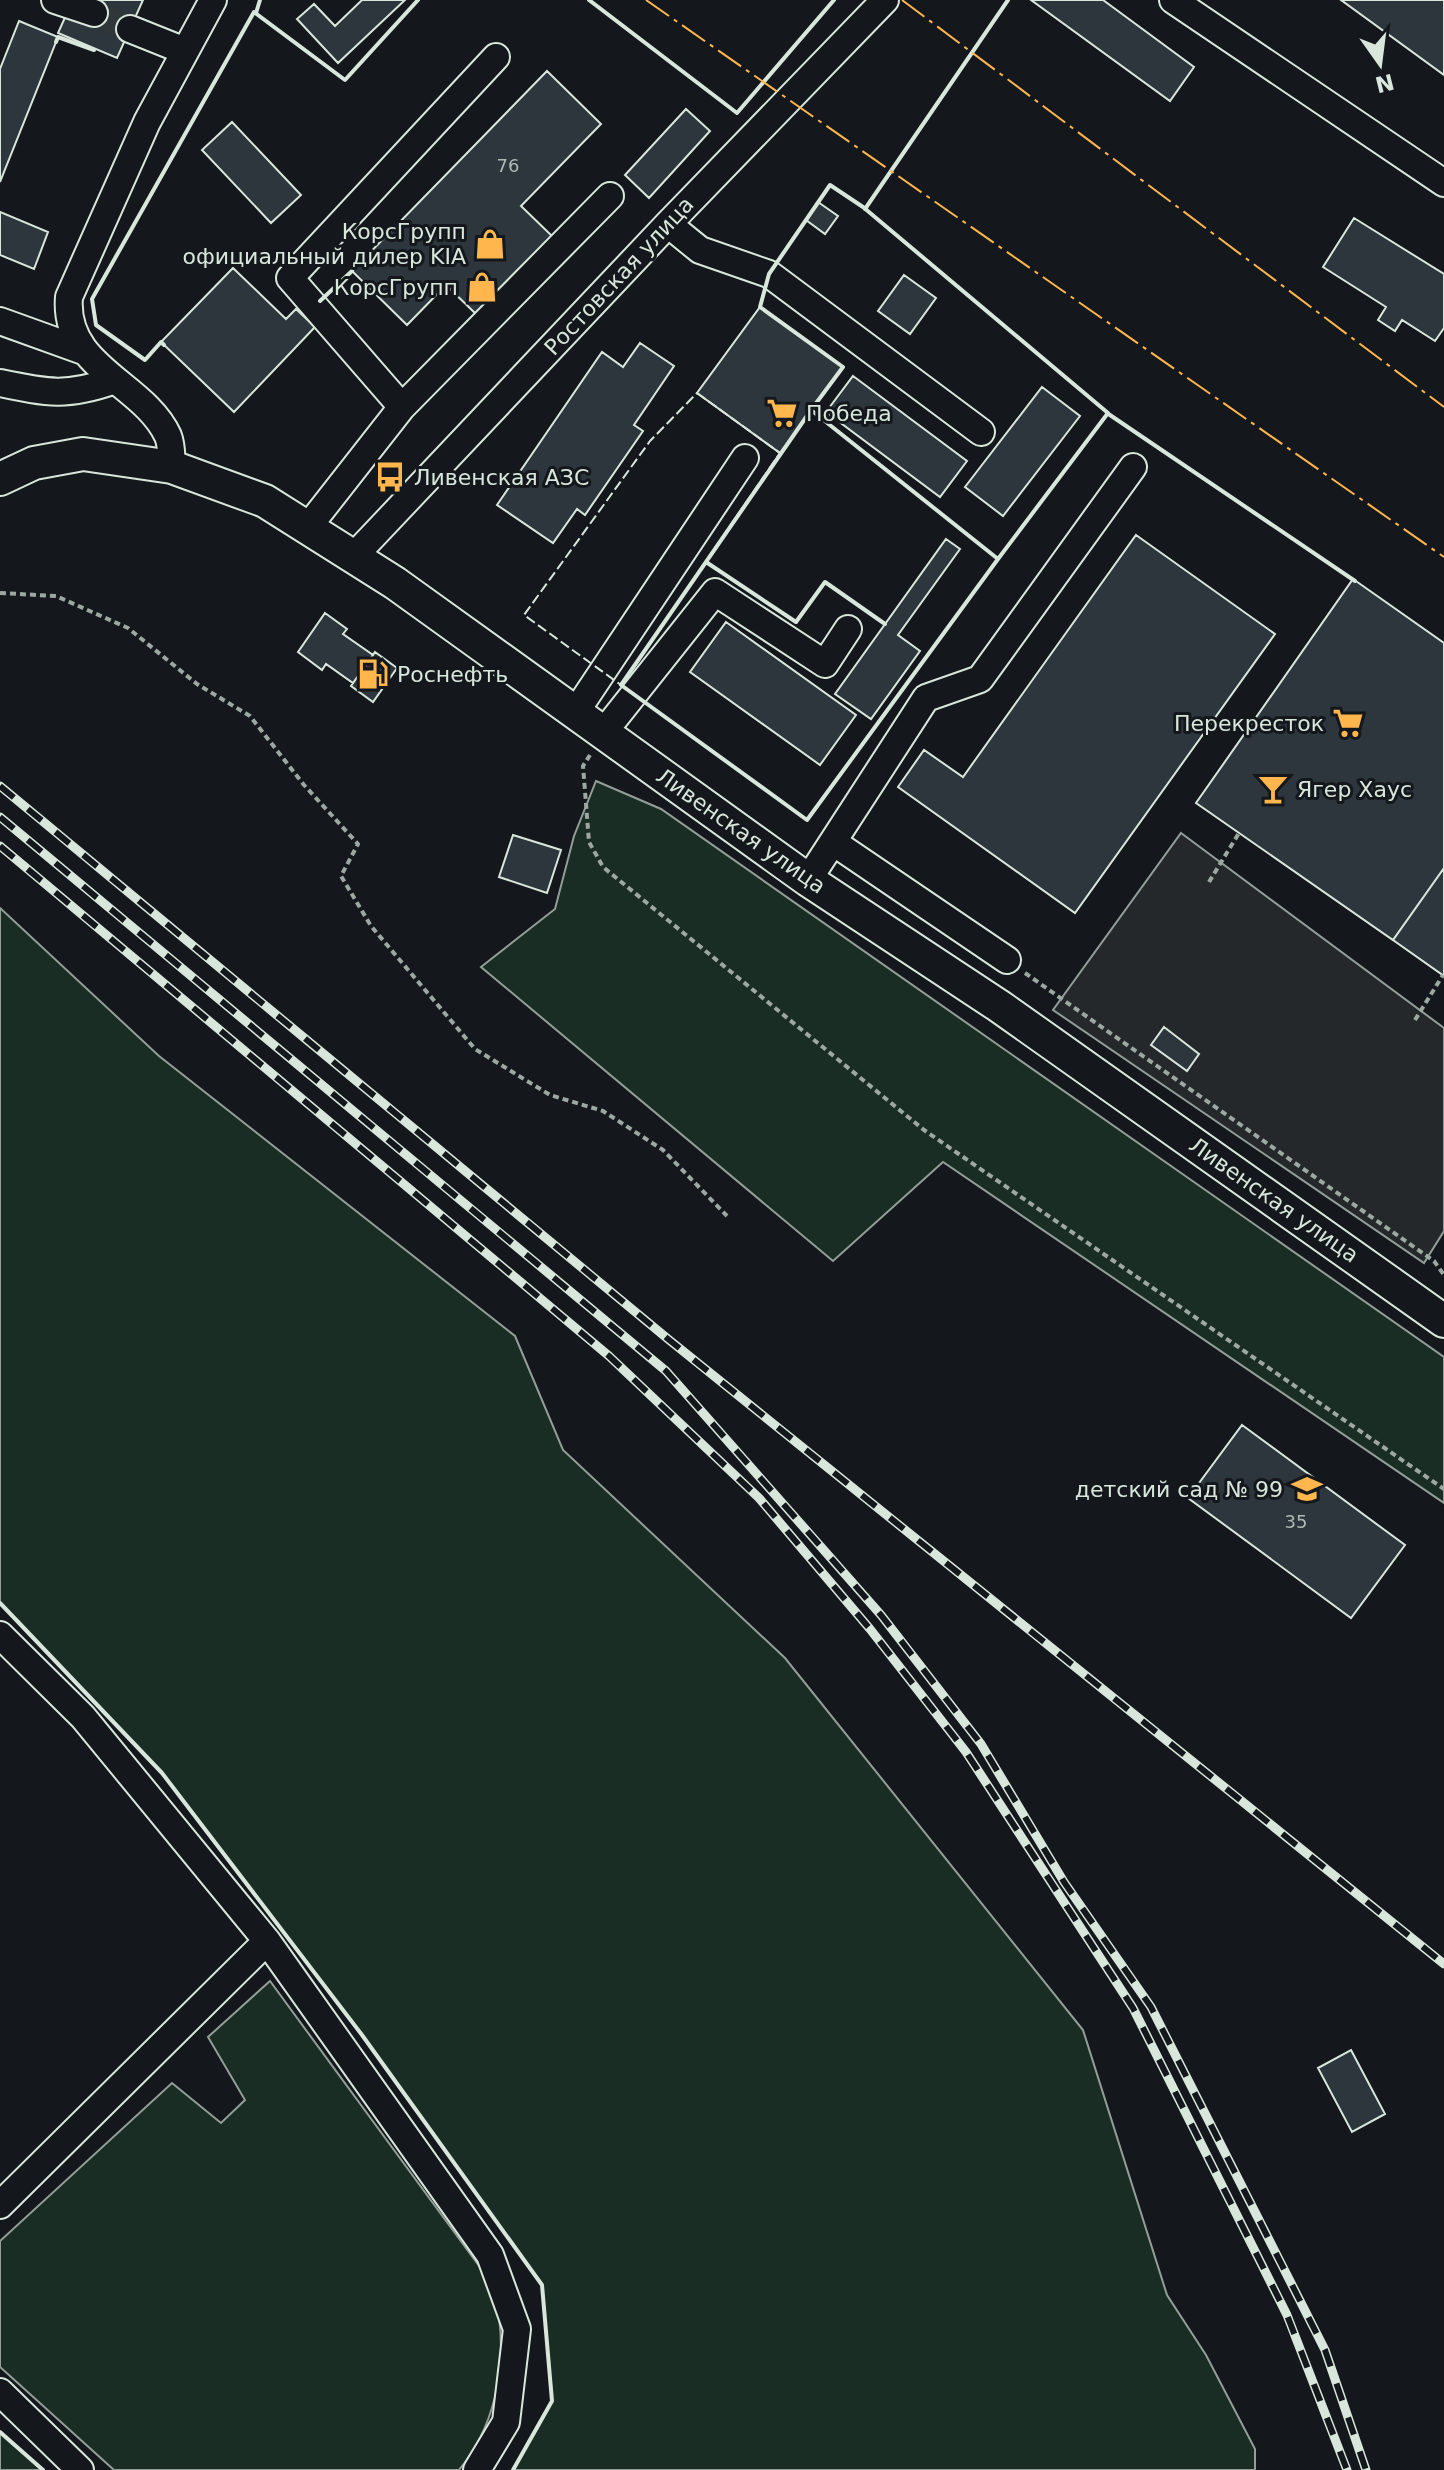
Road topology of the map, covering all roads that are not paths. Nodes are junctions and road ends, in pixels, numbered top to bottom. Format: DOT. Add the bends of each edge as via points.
graph roads {
  1 [pos="55,0"];
  2 [pos="213,0"];
  3 [pos="885,0"];
  4 [pos="1173,0"];
  5 [pos="94,13"];
  6 [pos="130,29"];
  7 [pos="185,51"];
  8 [pos="496,57"];
  9 [pos="1444,183"];
  10 [pos="610,196"];
  11 [pos="668,224"];
  12 [pos="0,321"];
  13 [pos="86,352"];
  14 [pos="115,380"];
  15 [pos="0,383"];
  16 [pos="402,407"];
  17 [pos="981,432"];
  18 [pos="745,458"];
  19 [pos="172,467"];
  20 [pos="1133,467"];
  21 [pos="0,479"];
  22 [pos="308,527"];
  23 [pos="355,555"];
  24 [pos="848,629"];
  25 [pos="575,713"];
  26 [pos="603,733"];
  27 [pos="833,842"];
  28 [pos="808,880"];
  29 [pos="1007,960"];
  30 [pos="1444,1321"];
  31 [pos="0,1635"];
  32 [pos="267,1941"];
  33 [pos="0,2205"];
  34 [pos="0,2392"];
  35 [pos="80,2470"];
  36 [pos="477,2470"];
  1 -- 5 [label="street"];
  2 -- 7 [label="street"];
  3 -- 11 [label="street, Ростовская улица"];
  4 -- 9 [label="street"];
  6 -- 7 [label="street"];
  7 -- 13 [label="street" via="147,122 69,297 71,329"];
  8 -- 16 [label="street" via="290,278"];
  10 -- 16 [label="street"];
  11 -- 17 [label="street" via="700,250 769,274"];
  11 -- 23 [label="street, Ростовская улица"];
  12 -- 13 [label="street"];
  13 -- 14 [label="street"];
  14 -- 15 [label="street" via="53,395"];
  14 -- 19 [label="street" via="167,433"];
  16 -- 22 [label="street"];
  18 -- 25 [label="street"];
  19 -- 21 [label="main road, Ливенская улица" via="83,454 34,463"];
  19 -- 22 [label="main road, Ливенская улица" via="265,501"];
  20 -- 27 [label="street" via="980,679 926,698"];
  22 -- 23 [label="main road, Ливенская улица"];
  23 -- 25 [label="main road, Ливенская улица"];
  24 -- 26 [label="street" via="825,664 715,592"];
  25 -- 26 [label="main road, Ливенская улица"];
  26 -- 28 [label="main road, Ливенская улица"];
  27 -- 28 [label="street"];
  27 -- 29 [label="street"];
  28 -- 30 [label="main road, Ливенская улица" via="999,1006"];
  31 -- 32 [label="street" via="83,1717"];
  32 -- 33 [label="street"];
  32 -- 36 [label="street" via="490,2255 517,2329 506,2422"];
  34 -- 35 [label="street"];
}
